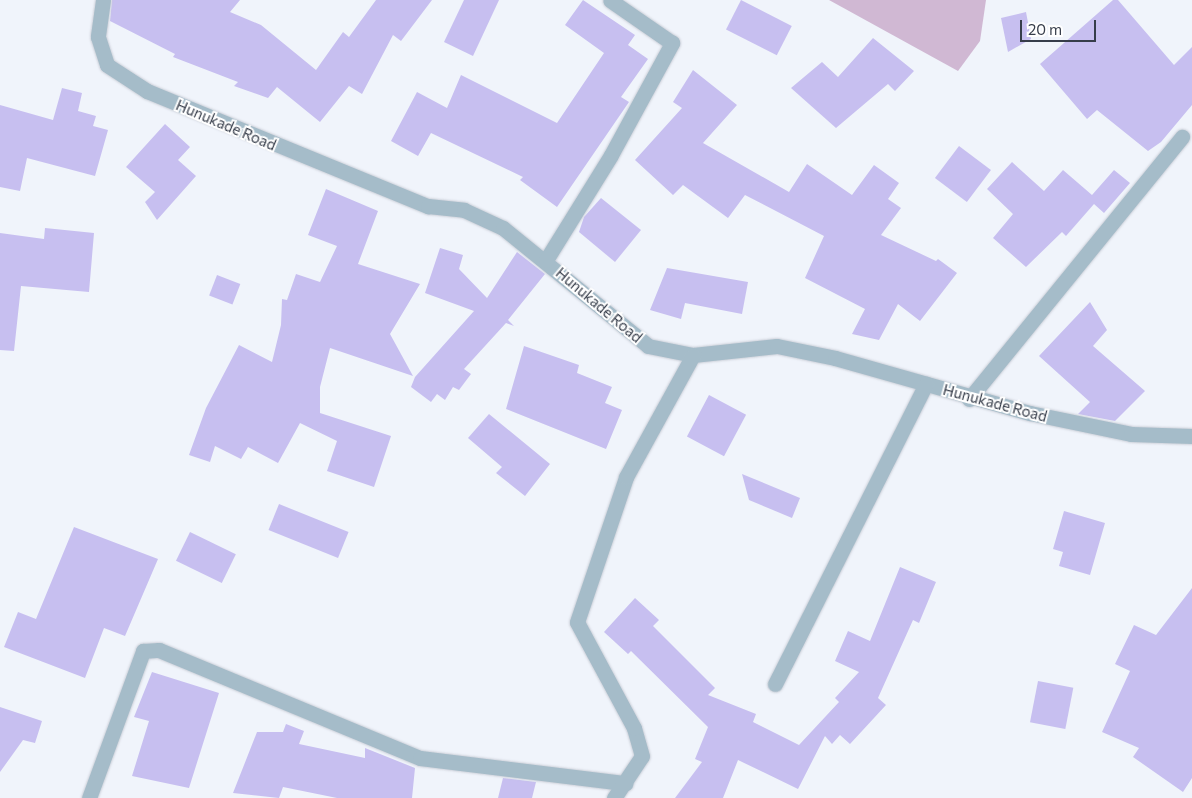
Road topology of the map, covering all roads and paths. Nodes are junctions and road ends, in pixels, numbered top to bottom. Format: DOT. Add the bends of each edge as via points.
graph roads {
  1 [pos="103,0"];
  2 [pos="610,0"];
  3 [pos="1182,138"];
  4 [pos="546,260"];
  5 [pos="693,355"];
  6 [pos="926,384"];
  7 [pos="969,398"];
  8 [pos="1192,436"];
  9 [pos="775,684"];
  10 [pos="625,783"];
  11 [pos="89,798"];
  12 [pos="614,798"];
  1 -- 4 [label="street, Hunukade Road" via="98,37 108,65 147,91 428,206 464,210 504,228"];
  2 -- 4 [label="street" via="672,43 612,155"];
  3 -- 7 [label="street"];
  4 -- 5 [label="street, Hunukade Road" via="648,346"];
  5 -- 6 [label="street, Hunukade Road" via="776,346"];
  5 -- 10 [label="street" via="626,477 577,622 634,728 642,756"];
  6 -- 7 [label="street, Hunukade Road"];
  6 -- 9 [label="street"];
  7 -- 8 [label="street, Hunukade Road" via="1131,434"];
  10 -- 11 [label="street" via="420,758 159,650 143,651"];
  10 -- 12 [label="street"];
}
